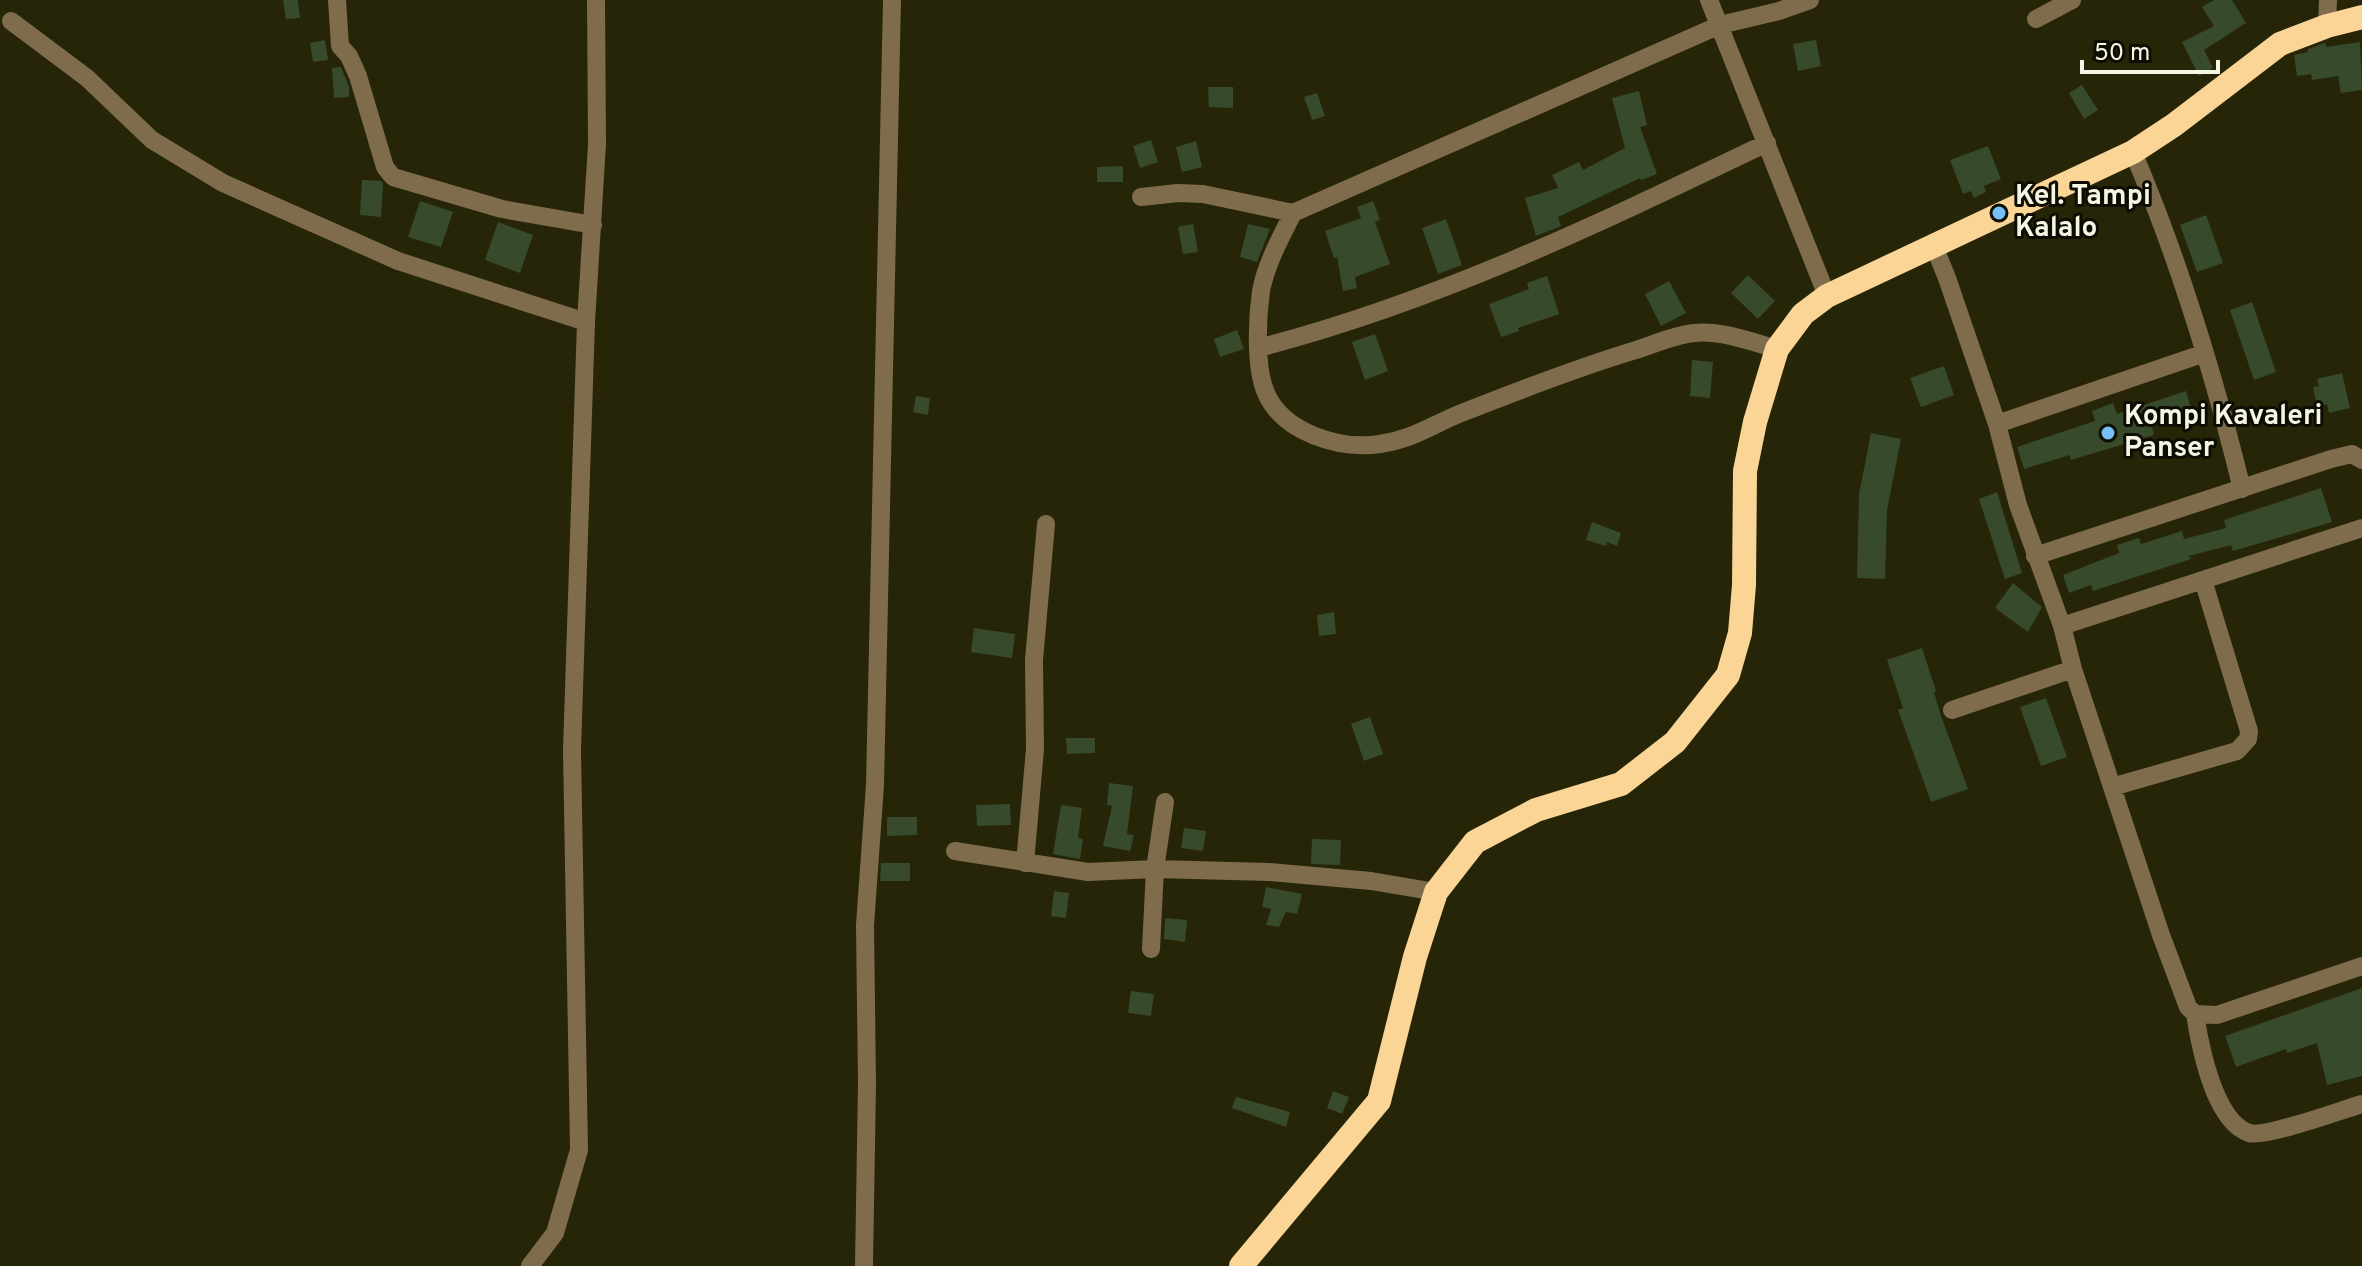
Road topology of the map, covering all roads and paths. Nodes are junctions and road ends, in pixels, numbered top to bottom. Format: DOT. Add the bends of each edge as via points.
graph roads {
  1 [pos="337,0"];
  2 [pos="596,0"];
  3 [pos="892,0"];
  4 [pos="1709,0"];
  5 [pos="1810,0"];
  6 [pos="2072,0"];
  7 [pos="2328,0"];
  8 [pos="2362,17"];
  9 [pos="2036,19"];
  10 [pos="11,21"];
  11 [pos="1720,25"];
  12 [pos="2327,26"];
  13 [pos="1767,143"];
  14 [pos="2133,152"];
  15 [pos="1141,197"];
  16 [pos="1293,213"];
  17 [pos="593,225"];
  18 [pos="1934,246"];
  19 [pos="1827,296"];
  20 [pos="586,322"];
  21 [pos="1258,348"];
  22 [pos="1777,349"];
  23 [pos="2205,353"];
  24 [pos="1997,424"];
  25 [pos="2362,460"];
  26 [pos="2242,489"];
  27 [pos="1046,524"];
  28 [pos="2362,528"];
  29 [pos="2035,556"];
  30 [pos="2203,580"];
  31 [pos="2062,626"];
  32 [pos="2073,669"];
  33 [pos="1952,710"];
  34 [pos="2112,787"];
  35 [pos="1165,802"];
  36 [pos="955,851"];
  37 [pos="1025,863"];
  38 [pos="1155,869"];
  39 [pos="1436,892"];
  40 [pos="1151,949"];
  41 [pos="2362,966"];
  42 [pos="2195,1014"];
  43 [pos="2362,1104"];
  44 [pos="530,1266"];
  45 [pos="864,1266"];
  46 [pos="1241,1266"];
  1 -- 17 [label="street" via="340,46 358,76 385,167 393,177 502,209"];
  2 -- 17 [label="street"];
  3 -- 45 [label="street" via="876,754 865,925"];
  4 -- 11 [label="street"];
  5 -- 11 [label="street"];
  6 -- 9 [label="street"];
  7 -- 12 [label="street"];
  8 -- 12 [label="highway"];
  10 -- 20 [label="street" via="87,78 152,140 223,183 398,261"];
  11 -- 13 [label="street"];
  11 -- 16 [label="street"];
  12 -- 14 [label="highway" via="2280,44"];
  13 -- 19 [label="street"];
  13 -- 21 [label="street" via="1591,228 1393,309"];
  14 -- 18 [label="highway"];
  14 -- 23 [label="street" via="2159,212"];
  15 -- 16 [label="street" via="1203,194"];
  16 -- 21 [label="street" via="1261,290"];
  17 -- 20 [label="street"];
  18 -- 19 [label="highway"];
  18 -- 24 [label="street"];
  19 -- 22 [label="highway" via="1803,314"];
  20 -- 44 [label="street" via="572,750 579,1150 555,1233"];
  21 -- 22 [label="street" via="1262,385 1287,421 1316,437 1353,445 1414,437 1515,393 1695,333"];
  22 -- 39 [label="highway" via="1745,471 1741,621 1728,675 1675,742 1652,762 1621,784 1536,810 1475,842"];
  23 -- 24 [label="street"];
  23 -- 26 [label="street"];
  24 -- 29 [label="street"];
  25 -- 26 [label="street" via="2352,454 2331,459"];
  26 -- 29 [label="street"];
  27 -- 37 [label="street"];
  28 -- 30 [label="street"];
  29 -- 31 [label="street"];
  30 -- 31 [label="street"];
  30 -- 34 [label="street" via="2248,739 2237,751"];
  31 -- 32 [label="street"];
  32 -- 33 [label="street"];
  32 -- 34 [label="street"];
  34 -- 42 [label="street" via="2161,935"];
  35 -- 38 [label="street"];
  36 -- 37 [label="street"];
  37 -- 38 [label="street" via="1088,872"];
  38 -- 39 [label="street" via="1323,876"];
  38 -- 40 [label="street"];
  39 -- 46 [label="highway" via="1379,1101"];
  41 -- 42 [label="street" via="2217,1015"];
  42 -- 43 [label="street" via="2216,1093 2231,1123 2251,1134 2274,1132"];
}
